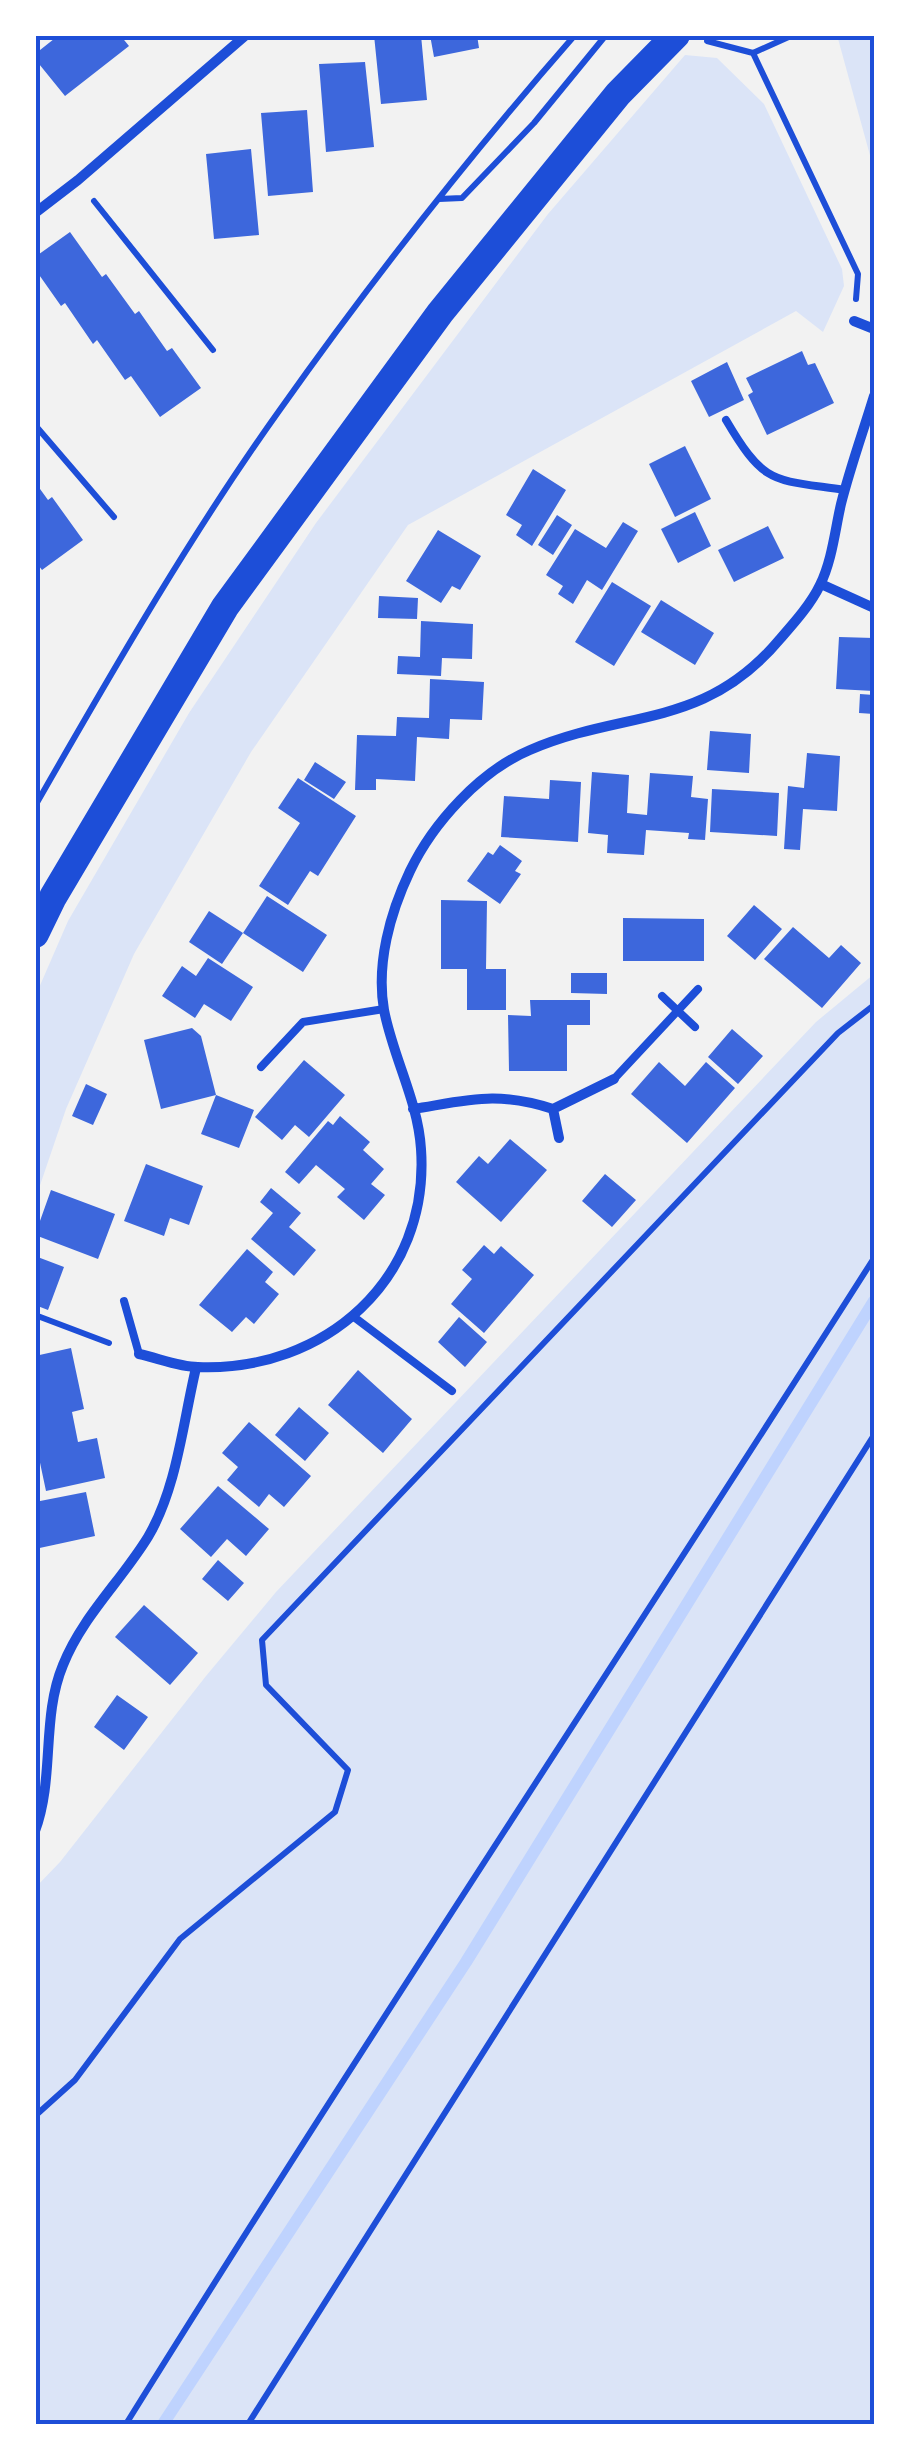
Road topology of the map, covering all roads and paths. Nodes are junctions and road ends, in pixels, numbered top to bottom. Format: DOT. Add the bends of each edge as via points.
graph roads {
  1 [pos="246,35"];
  2 [pos="576,35"];
  3 [pos="606,35"];
  4 [pos="793,35"];
  5 [pos="690,37"];
  6 [pos="754,53"];
  7 [pos="78,180"];
  8 [pos="437,199"];
  9 [pos="35,213"];
  10 [pos="854,321"];
  11 [pos="874,330"];
  12 [pos="214,350"];
  13 [pos="874,396"];
  14 [pos="726,420"];
  15 [pos="35,424"];
  16 [pos="844,490"];
  17 [pos="114,516"];
  18 [pos="821,584"];
  19 [pos="874,608"];
  20 [pos="35,806"];
  21 [pos="35,934"];
  22 [pos="698,990"];
  23 [pos="662,996"];
  24 [pos="874,1005"];
  25 [pos="384,1009"];
  26 [pos="677,1011"];
  27 [pos="695,1027"];
  28 [pos="260,1067"];
  29 [pos="614,1079"];
  30 [pos="414,1109"];
  31 [pos="553,1109"];
  32 [pos="559,1138"];
  33 [pos="874,1258"];
  34 [pos="124,1301"];
  35 [pos="35,1315"];
  36 [pos="354,1317"];
  37 [pos="139,1354"];
  38 [pos="196,1368"];
  39 [pos="452,1391"];
  40 [pos="874,1435"];
  41 [pos="35,1831"];
  42 [pos="35,2116"];
  43 [pos="126,2424"];
  44 [pos="248,2424"];
  1 -- 7 [label="street"];
  2 -- 8 [label="path"];
  3 -- 8 [label="path" via="462,198"];
  4 -- 6 [label="path"];
  5 -- 6 [label="path"];
  5 -- 21 [label="highway" via="618,94 440,313 226,607"];
  6 -- 10 [label="path" via="858,274"];
  7 -- 9 [label="street"];
  7 -- 12 [label="path"];
  8 -- 20 [label="path" via="277,413 138,628"];
  10 -- 11 [label="street"];
  13 -- 16 [label="street"];
  14 -- 16 [label="lane" via="766,474"];
  15 -- 17 [label="path"];
  16 -- 18 [label="street"];
  18 -- 19 [label="street"];
  18 -- 25 [label="street" via="749,674 685,708 529,750 473,789 428,840 396,904"];
  22 -- 26 [label="lane"];
  23 -- 26 [label="lane"];
  24 -- 42 [label="path" via="838,1033 262,1640 266,1686 348,1770 335,1812 180,1939 75,2080"];
  25 -- 28 [label="lane" via="303,1022"];
  25 -- 30 [label="street"];
  26 -- 27 [label="lane"];
  26 -- 29 [label="lane"];
  29 -- 31 [label="street"];
  30 -- 31 [label="street" via="495,1096"];
  30 -- 36 [label="street" via="422,1147 420,1202 396,1265"];
  31 -- 32 [label="street"];
  33 -- 43 [label="path"];
  34 -- 37 [label="lane"];
  35 -- 37 [label="path"];
  36 -- 38 [label="street" via="280,1356"];
  36 -- 39 [label="lane"];
  37 -- 38 [label="street"];
  38 -- 41 [label="street" via="160,1513 80,1632 51,1698 46,1790"];
  40 -- 44 [label="path"];
}
